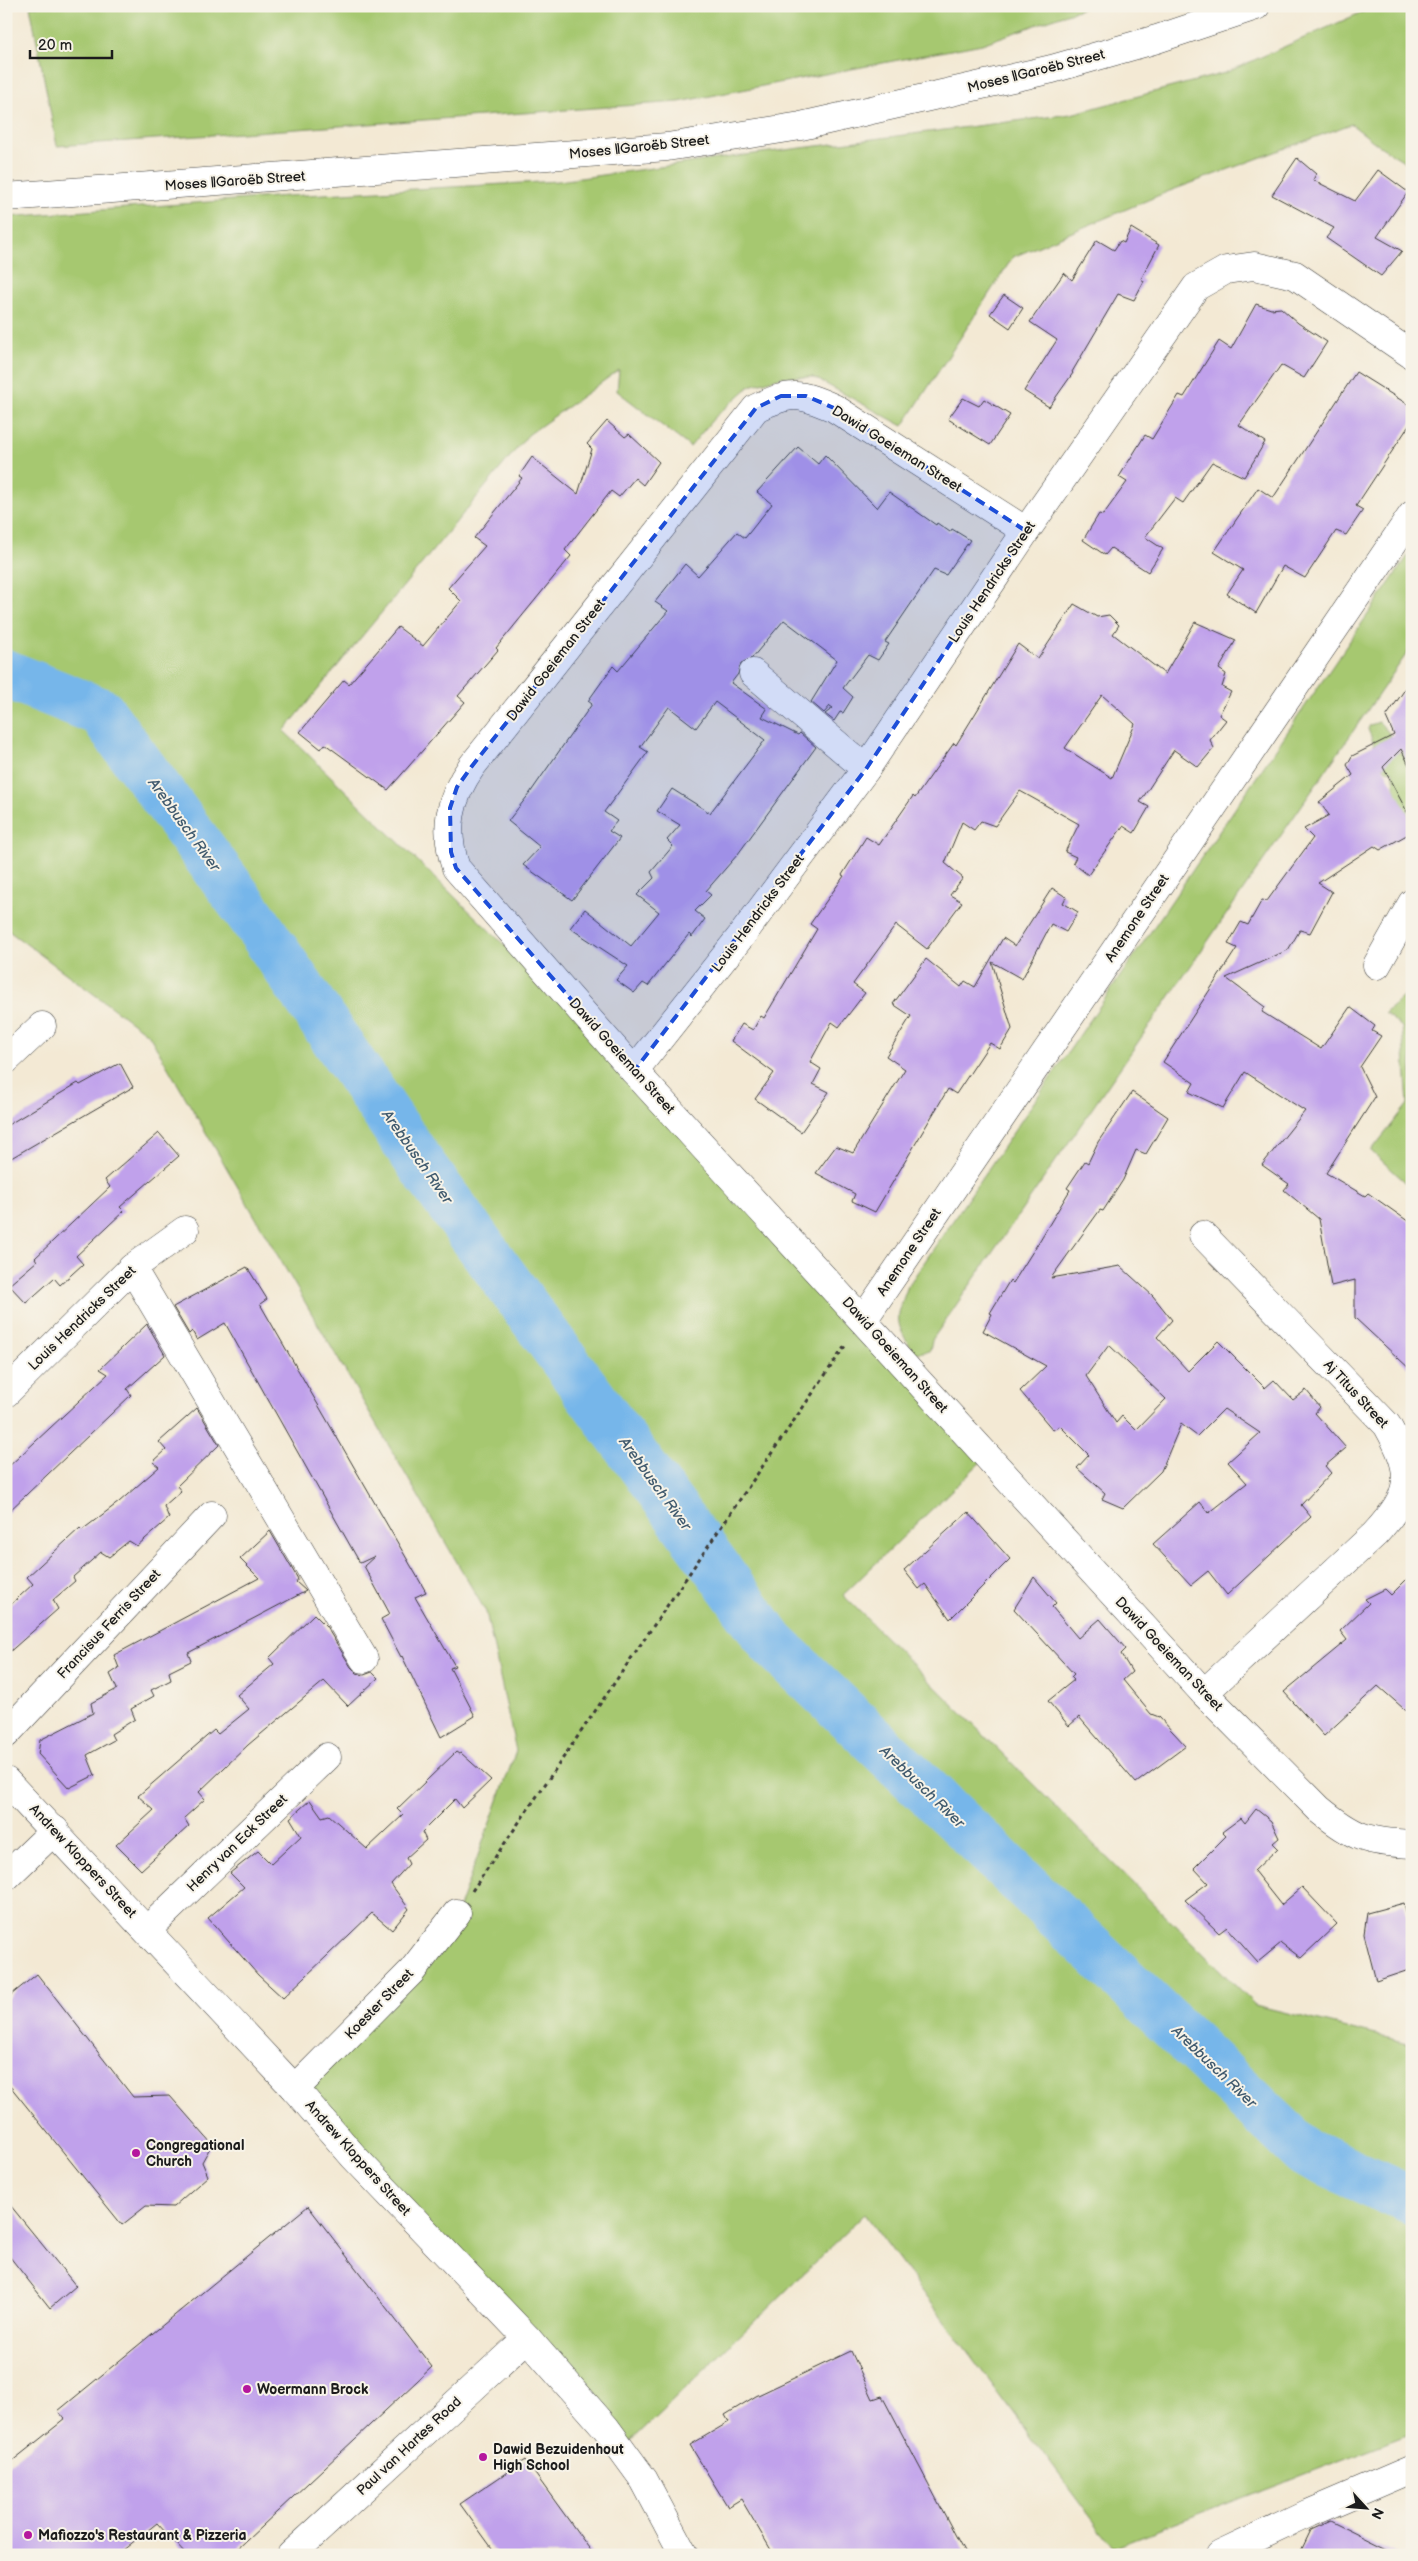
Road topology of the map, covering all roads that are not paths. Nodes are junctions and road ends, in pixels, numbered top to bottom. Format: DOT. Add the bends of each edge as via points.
graph roads {
  1 [pos="1256,6"];
  2 [pos="6,197"];
  3 [pos="1412,355"];
  4 [pos="1412,515"];
  5 [pos="1026,531"];
  6 [pos="752,673"];
  7 [pos="866,769"];
  8 [pos="1412,903"];
  9 [pos="1377,965"];
  10 [pos="42,1026"];
  11 [pos="6,1060"];
  12 [pos="634,1071"];
  13 [pos="185,1230"];
  14 [pos="1203,1235"];
  15 [pos="132,1268"];
  16 [pos="863,1320"];
  17 [pos="6,1392"];
  18 [pos="212,1515"];
  19 [pos="364,1659"];
  20 [pos="1204,1693"];
  21 [pos="6,1734"];
  22 [pos="327,1757"];
  23 [pos="6,1781"];
  24 [pos="55,1830"];
  25 [pos="1412,1844"];
  26 [pos="6,1877"];
  27 [pos="457,1913"];
  28 [pos="147,1930"];
  29 [pos="295,2089"];
  30 [pos="527,2338"];
  31 [pos="1412,2468"];
  32 [pos="1247,2548"];
  33 [pos="291,2555"];
  34 [pos="684,2555"];
  35 [pos="1220,2555"];
  1 -- 2 [label="street, Moses ǁGaroëb Street" via="1052,70 801,126 667,147"];
  3 -- 5 [label="street, Louis Hendricks Street" via="1295,274 1254,266 1226,270 1196,287"];
  4 -- 16 [label="street, Anemone Street"];
  5 -- 7 [label="street, Louis Hendricks Street"];
  5 -- 12 [label="street, Dawid Goeieman Street" via="834,408 806,396 781,396 756,408 472,766 457,787 450,808 450,852 456,868"];
  6 -- 7 [label="street"];
  7 -- 12 [label="street, Louis Hendricks Street" via="742,935"];
  8 -- 9 [label="street"];
  10 -- 11 [label="street"];
  12 -- 16 [label="street, Dawid Goeieman Street"];
  13 -- 15 [label="street, Louis Hendricks Street"];
  14 -- 20 [label="street, Aj Titus Street" via="1387,1425 1400,1449 1407,1472 1404,1494 1396,1511 1375,1534"];
  15 -- 17 [label="street, Louis Hendricks Street"];
  15 -- 19 [label="street"];
  16 -- 20 [label="street, Dawid Goeieman Street"];
  18 -- 21 [label="street, Francisus Ferris Street"];
  20 -- 25 [label="street, Dawid Goeieman Street" via="1337,1824 1361,1838"];
  22 -- 28 [label="street, Henry van Eck Street"];
  23 -- 24 [label="street, Andrew Kloppers Street"];
  24 -- 26 [label="street"];
  24 -- 28 [label="street, Andrew Kloppers Street"];
  27 -- 29 [label="street, Koester Street" via="412,1971"];
  28 -- 29 [label="street, Andrew Kloppers Street"];
  29 -- 30 [label="street, Andrew Kloppers Street" via="354,2157"];
  30 -- 33 [label="street, Paul van Hartes Road"];
  30 -- 34 [label="street, Andrew Kloppers Street" via="606,2428 644,2480"];
  31 -- 32 [label="street"];
  32 -- 35 [label="street"];
}
